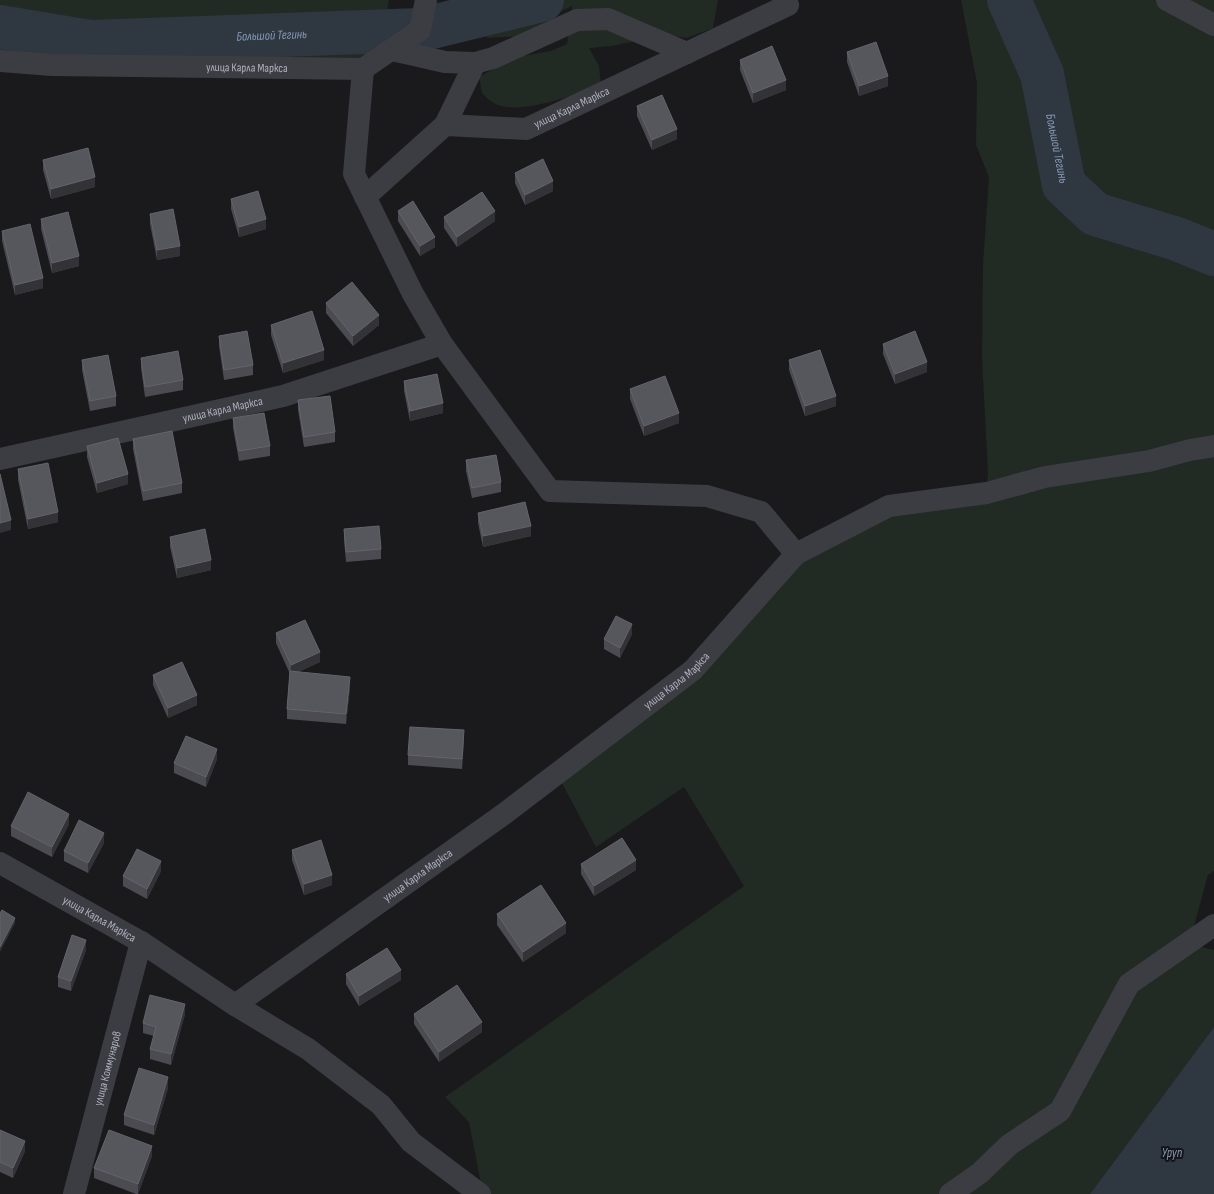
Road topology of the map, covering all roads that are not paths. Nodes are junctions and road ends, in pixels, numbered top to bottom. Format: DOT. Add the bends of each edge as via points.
graph roads {
  1 [pos="426,0"];
  2 [pos="1167,0"];
  3 [pos="788,5"];
  4 [pos="1214,25"];
  5 [pos="392,50"];
  6 [pos="687,53"];
  7 [pos="0,61"];
  8 [pos="475,63"];
  9 [pos="363,69"];
  10 [pos="446,124"];
  11 [pos="365,197"];
  12 [pos="442,344"];
  13 [pos="1214,446"];
  14 [pos="0,459"];
  15 [pos="796,554"];
  16 [pos="0,863"];
  17 [pos="1214,924"];
  18 [pos="141,942"];
  19 [pos="235,1004"];
  20 [pos="74,1194"];
  21 [pos="480,1194"];
  22 [pos="950,1194"];
  1 -- 5 [label="street" via="420,30"];
  2 -- 4 [label="street"];
  3 -- 6 [label="street, улица Карла Маркса"];
  5 -- 8 [label="street" via="445,62"];
  5 -- 9 [label="street"];
  6 -- 8 [label="street" via="608,19 577,20 493,58"];
  6 -- 10 [label="street, улица Карла Маркса" via="526,129"];
  7 -- 9 [label="street, улица Карла Маркса" via="52,65"];
  8 -- 10 [label="street"];
  9 -- 11 [label="street" via="354,174"];
  10 -- 11 [label="street"];
  11 -- 12 [label="street" via="413,294"];
  12 -- 14 [label="street, улица Карла Маркса" via="283,396"];
  12 -- 15 [label="street" via="550,491 706,496 761,512"];
  13 -- 15 [label="street, улица Карла Маркса" via="1149,461 1045,477 986,493 889,506"];
  15 -- 19 [label="street, улица Карла Маркса" via="692,670 504,814"];
  16 -- 18 [label="street, улица Карла Маркса"];
  17 -- 22 [label="street" via="1129,984 1060,1111 1009,1145 980,1173"];
  18 -- 19 [label="street, улица Карла Маркса"];
  18 -- 20 [label="street, улица Коммунаров"];
  19 -- 21 [label="street" via="308,1048 369,1095 381,1105 411,1142"];
}
